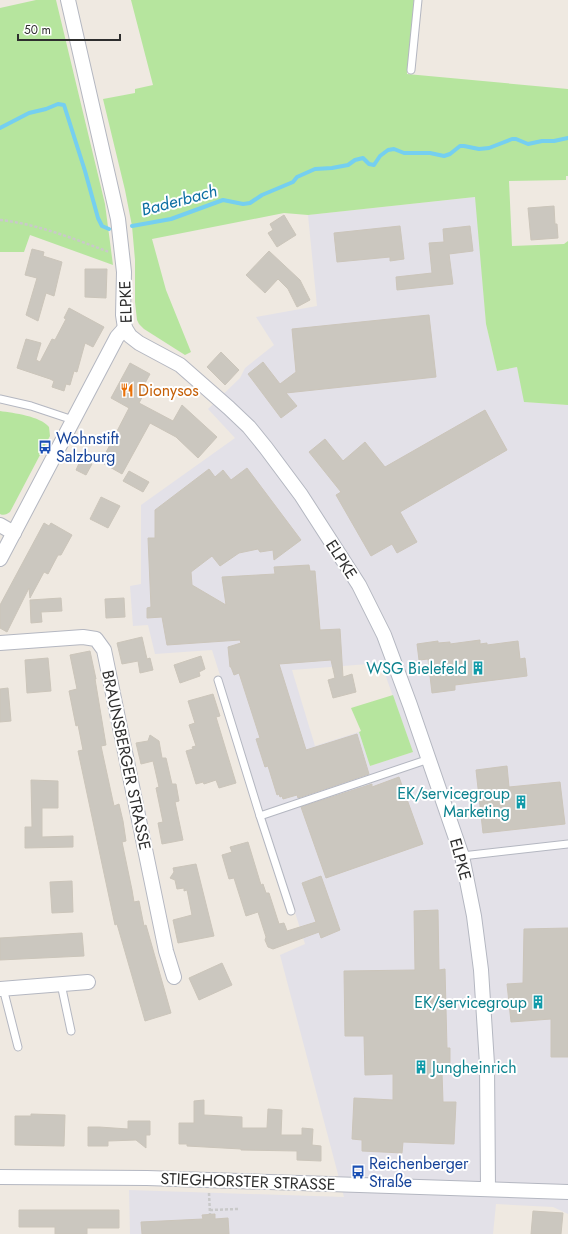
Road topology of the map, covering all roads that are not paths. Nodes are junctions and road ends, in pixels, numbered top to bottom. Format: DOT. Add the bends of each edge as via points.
graph roads {
  1 [pos="68,0"];
  2 [pos="418,0"];
  3 [pos="411,70"];
  4 [pos="124,328"];
  5 [pos="0,399"];
  6 [pos="74,420"];
  7 [pos="0,525"];
  8 [pos="14,533"];
  9 [pos="0,559"];
  10 [pos="0,643"];
  11 [pos="218,680"];
  12 [pos="429,759"];
  13 [pos="260,816"];
  14 [pos="568,844"];
  15 [pos="462,856"];
  16 [pos="290,911"];
  17 [pos="174,977"];
  18 [pos="88,982"];
  19 [pos="61,984"];
  20 [pos="2,988"];
  21 [pos="71,1030"];
  22 [pos="18,1047"];
  23 [pos="0,1177"];
  24 [pos="488,1189"];
  25 [pos="568,1192"];
  1 -- 4 [label="street, ELPKE" via="118,219 123,257"];
  2 -- 3 [label="lane"];
  4 -- 6 [label="street"];
  4 -- 12 [label="street, ELPKE" via="139,343 180,365 229,408 263,444 301,495 359,585 384,635"];
  5 -- 6 [label="lane"];
  6 -- 8 [label="street"];
  7 -- 8 [label="street"];
  8 -- 9 [label="street"];
  10 -- 17 [label="street, BRAUNSBERGER STRASSE" via="84,637 96,639 104,650 166,951"];
  11 -- 13 [label="lane"];
  12 -- 13 [label="lane"];
  12 -- 15 [label="street, ELPKE"];
  13 -- 16 [label="lane"];
  14 -- 15 [label="lane"];
  15 -- 24 [label="street, ELPKE" via="481,970 488,1084"];
  18 -- 19 [label="street"];
  19 -- 20 [label="street"];
  19 -- 21 [label="lane"];
  20 -- 22 [label="lane"];
  23 -- 24 [label="street, STIEGHORSTER STRASSE" via="147,1178"];
  24 -- 25 [label="street, STIEGHORSTER STRASSE"];
}
